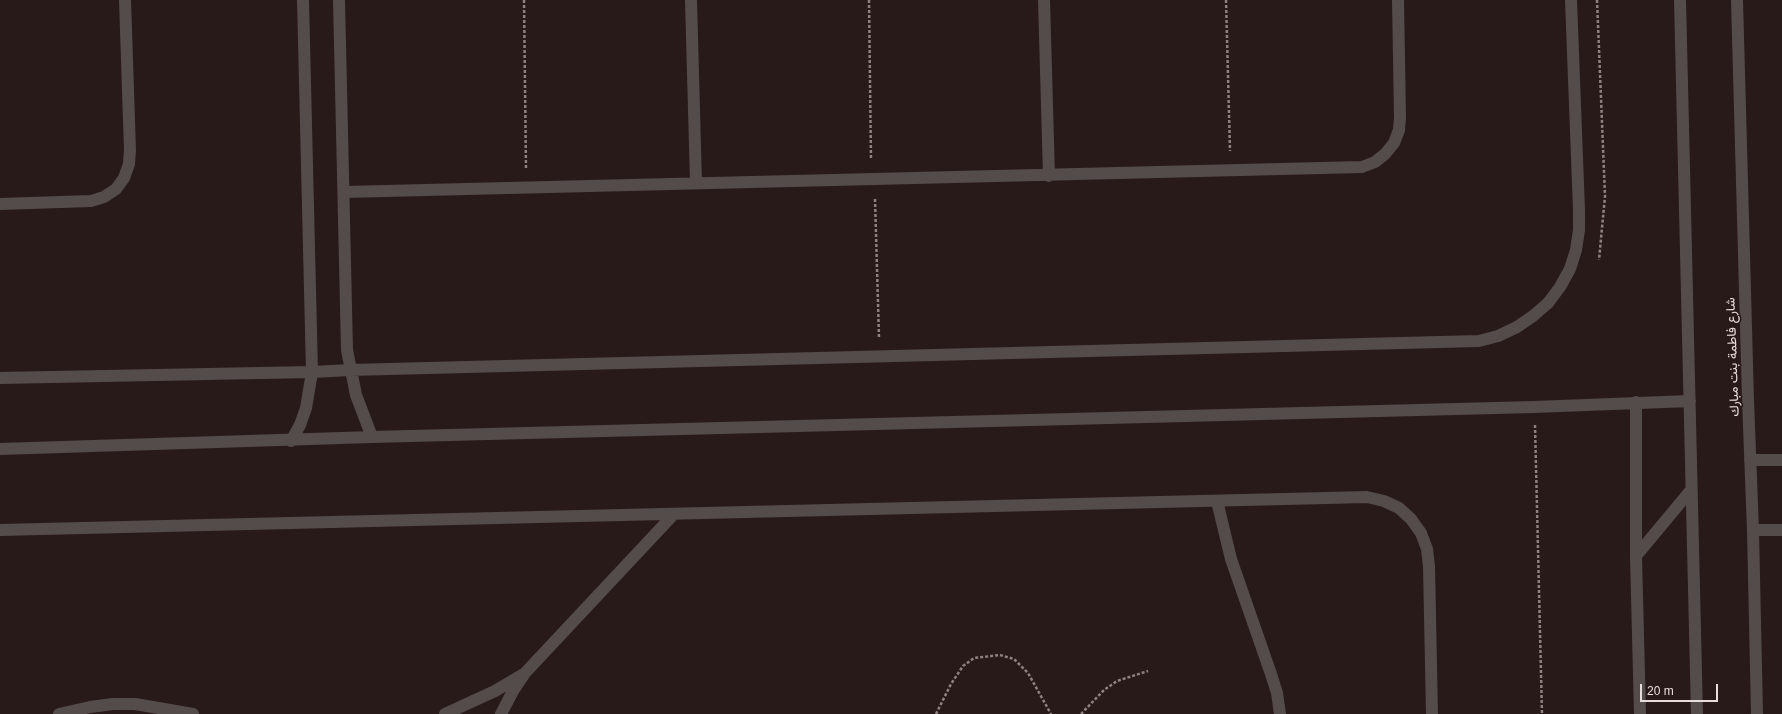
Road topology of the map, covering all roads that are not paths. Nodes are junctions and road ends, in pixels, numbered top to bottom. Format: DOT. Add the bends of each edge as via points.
graph roads {
  1 [pos="125,0"];
  2 [pos="303,0"];
  3 [pos="339,0"];
  4 [pos="691,0"];
  5 [pos="1044,0"];
  6 [pos="1398,0"];
  7 [pos="1571,0"];
  8 [pos="1680,0"];
  9 [pos="1736,0"];
  10 [pos="1049,176"];
  11 [pos="696,183"];
  12 [pos="345,192"];
  13 [pos="0,204"];
  14 [pos="350,370"];
  15 [pos="312,372"];
  16 [pos="0,378"];
  17 [pos="1690,401"];
  18 [pos="1636,402"];
  19 [pos="372,437"];
  20 [pos="291,441"];
  21 [pos="0,449"];
  22 [pos="1750,460"];
  23 [pos="1782,460"];
  24 [pos="1691,490"];
  25 [pos="1218,501"];
  26 [pos="674,514"];
  27 [pos="0,530"];
  28 [pos="1753,530"];
  29 [pos="1782,530"];
  30 [pos="1636,556"];
  31 [pos="525,673"];
  32 [pos="59,714"];
  33 [pos="193,714"];
  34 [pos="445,714"];
  35 [pos="501,714"];
  36 [pos="1280,714"];
  37 [pos="1432,714"];
  38 [pos="1640,714"];
  39 [pos="1697,714"];
  40 [pos="1757,714"];
  1 -- 13 [label="street" via="130,150 124,178 116,189 104,197 91,201"];
  2 -- 15 [label="street"];
  3 -- 12 [label="street"];
  4 -- 11 [label="street"];
  5 -- 10 [label="street"];
  6 -- 10 [label="street" via="1399,130 1394,143 1375,162 1362,167"];
  7 -- 14 [label="street" via="1579,217 1576,250 1560,287 1548,303 1517,328 1498,336 1479,341 1459,342"];
  8 -- 17 [label="street"];
  9 -- 22 [label="street, شارع فاطمة بنت مبارك"];
  10 -- 11 [label="street"];
  11 -- 12 [label="street"];
  12 -- 14 [label="street" via="347,350"];
  14 -- 15 [label="street"];
  14 -- 19 [label="street" via="356,395"];
  15 -- 16 [label="street"];
  15 -- 20 [label="street" via="306,408"];
  17 -- 18 [label="street"];
  17 -- 24 [label="street"];
  18 -- 19 [label="street" via="1534,407"];
  18 -- 30 [label="street"];
  19 -- 20 [label="street"];
  20 -- 21 [label="street"];
  22 -- 23 [label="street"];
  22 -- 28 [label="street, شارع فاطمة بنت مبارك"];
  24 -- 30 [label="street"];
  24 -- 39 [label="street"];
  25 -- 26 [label="street"];
  25 -- 36 [label="street" via="1231,559 1271,674"];
  25 -- 37 [label="street" via="1367,497 1399,508 1411,519 1421,533 1427,549 1429,566"];
  26 -- 27 [label="street"];
  26 -- 31 [label="street"];
  28 -- 29 [label="street"];
  28 -- 40 [label="street, شارع فاطمة بنت مبارك"];
  30 -- 38 [label="street"];
  31 -- 34 [label="street" via="495,691"];
  31 -- 35 [label="street"];
  32 -- 33 [label="street" via="113,704 136,704"];
}
